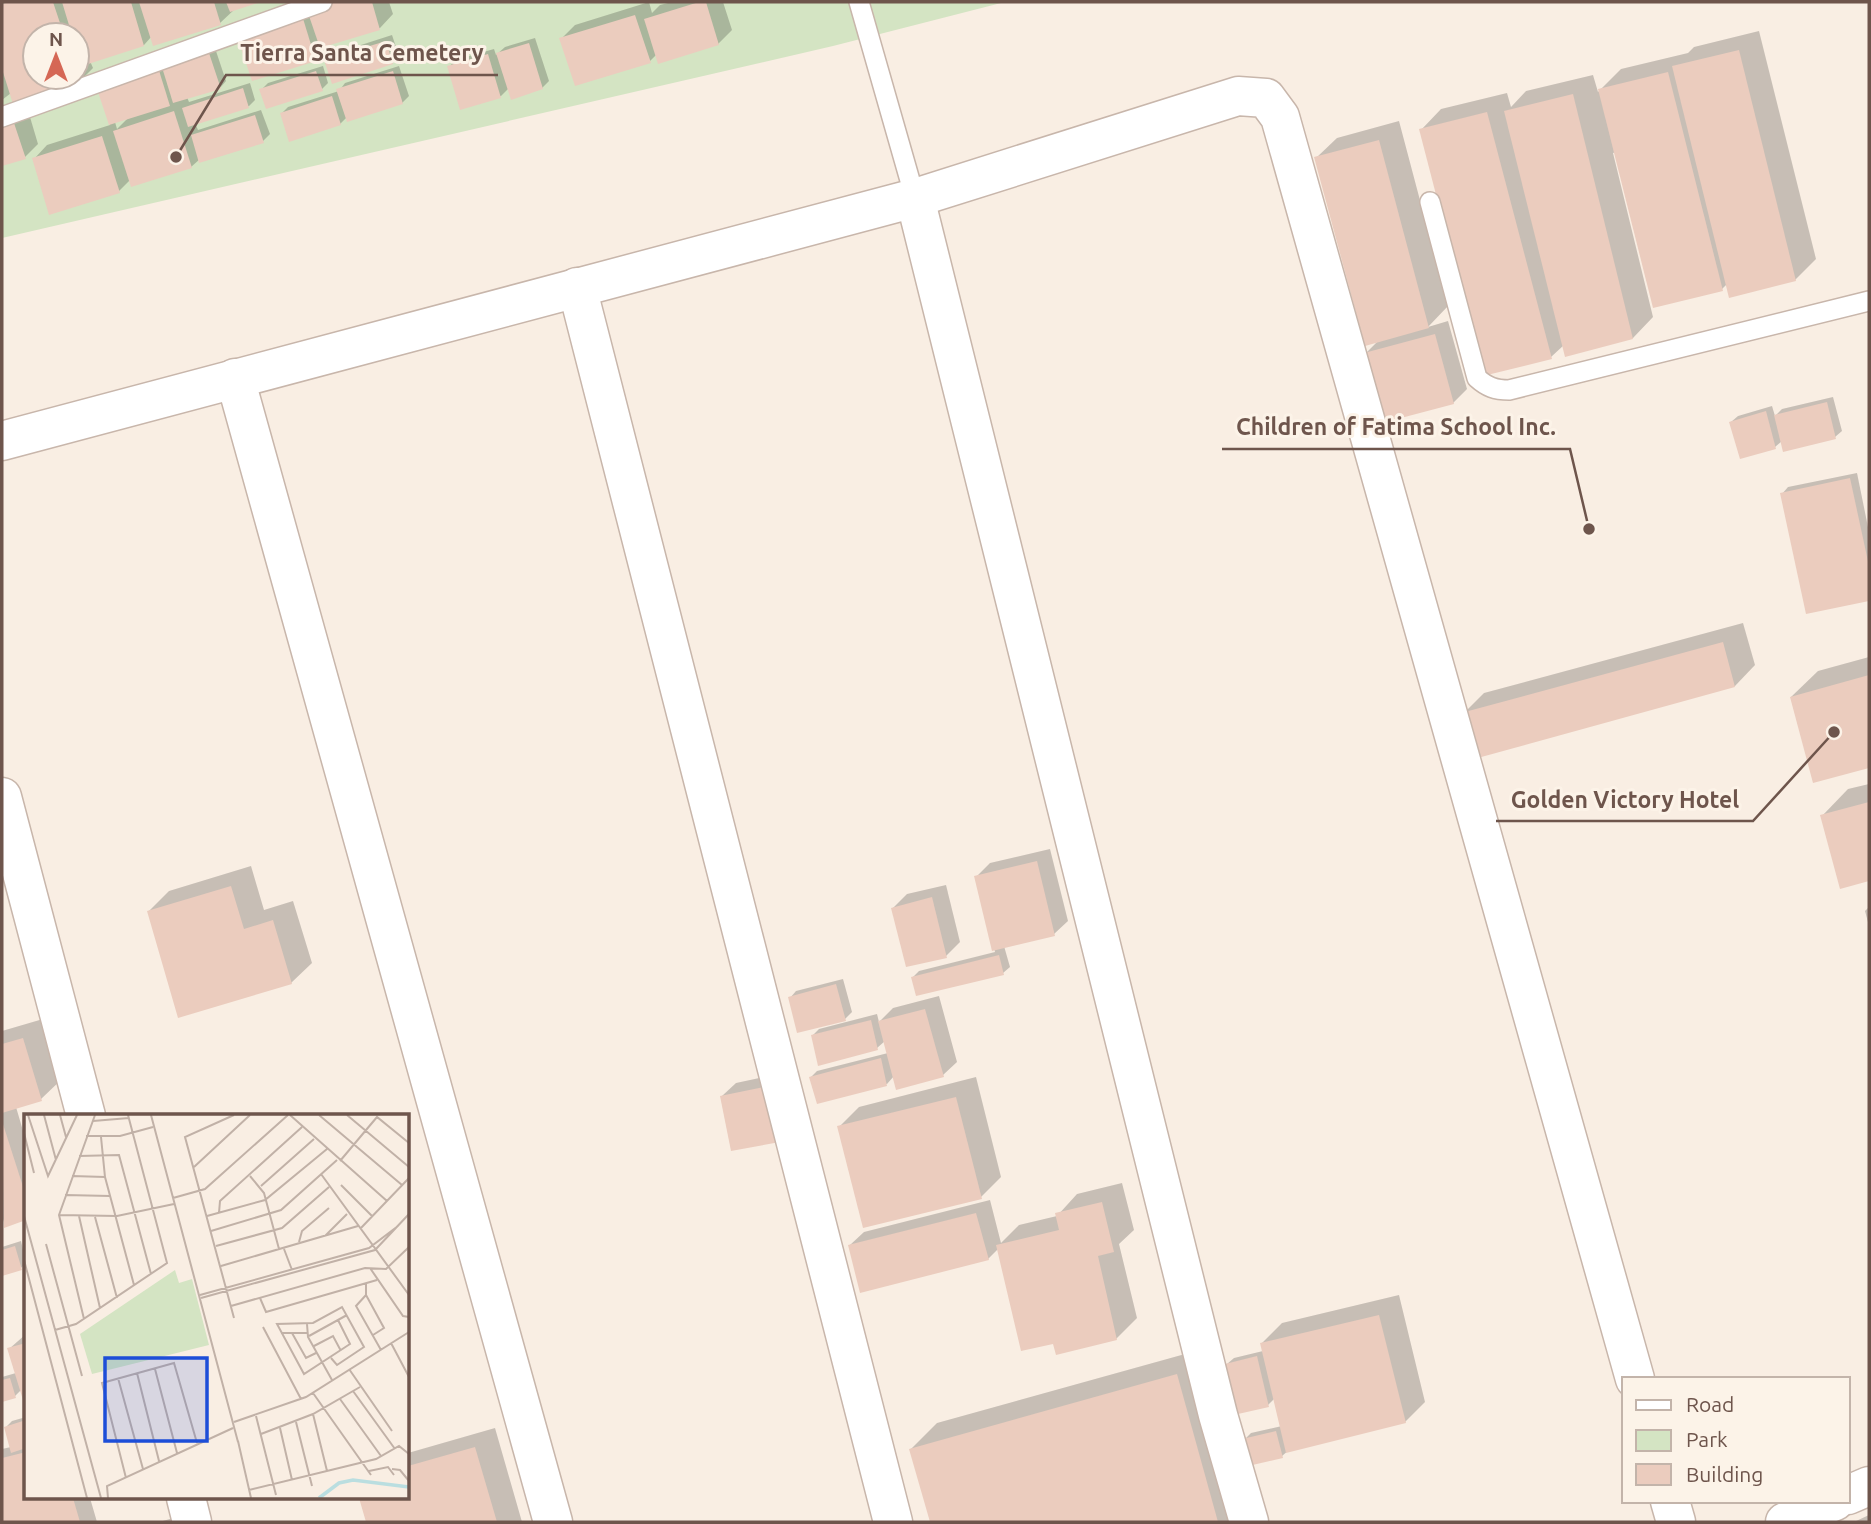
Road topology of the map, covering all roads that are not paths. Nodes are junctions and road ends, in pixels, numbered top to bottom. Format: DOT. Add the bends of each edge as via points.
graph roads {
  1 [pos="322,2"];
  2 [pos="859,2"];
  3 [pos="2,117"];
  4 [pos="915,198"];
  5 [pos="1430,202"];
  6 [pos="577,287"];
  7 [pos="1869,301"];
  8 [pos="235,378"];
  9 [pos="2,441"];
  10 [pos="2,797"];
  11 [pos="85,1114"];
  12 [pos="1634,1377"];
  13 [pos="1869,1486"];
  14 [pos="1850,1494"];
  15 [pos="186,1500"];
  16 [pos="1671,1503"];
  17 [pos="1830,1503"];
  18 [pos="192,1522"];
  19 [pos="553,1522"];
  20 [pos="894,1522"];
  21 [pos="1249,1522"];
  22 [pos="1676,1522"];
  23 [pos="1785,1522"];
  1 -- 3 [label="lane"];
  2 -- 4 [label="lane"];
  4 -- 6 [label="street"];
  4 -- 12 [label="street" via="1238,96 1266,98 1280,117"];
  4 -- 21 [label="street" via="1211,1388"];
  5 -- 7 [label="lane" via="1477,378 1497,390"];
  6 -- 8 [label="street"];
  6 -- 20 [label="street"];
  8 -- 9 [label="street"];
  8 -- 19 [label="street"];
  10 -- 11 [label="street"];
  13 -- 14 [label="street"];
  15 -- 18 [label="street"];
  16 -- 22 [label="street"];
  17 -- 23 [label="street"];
}
